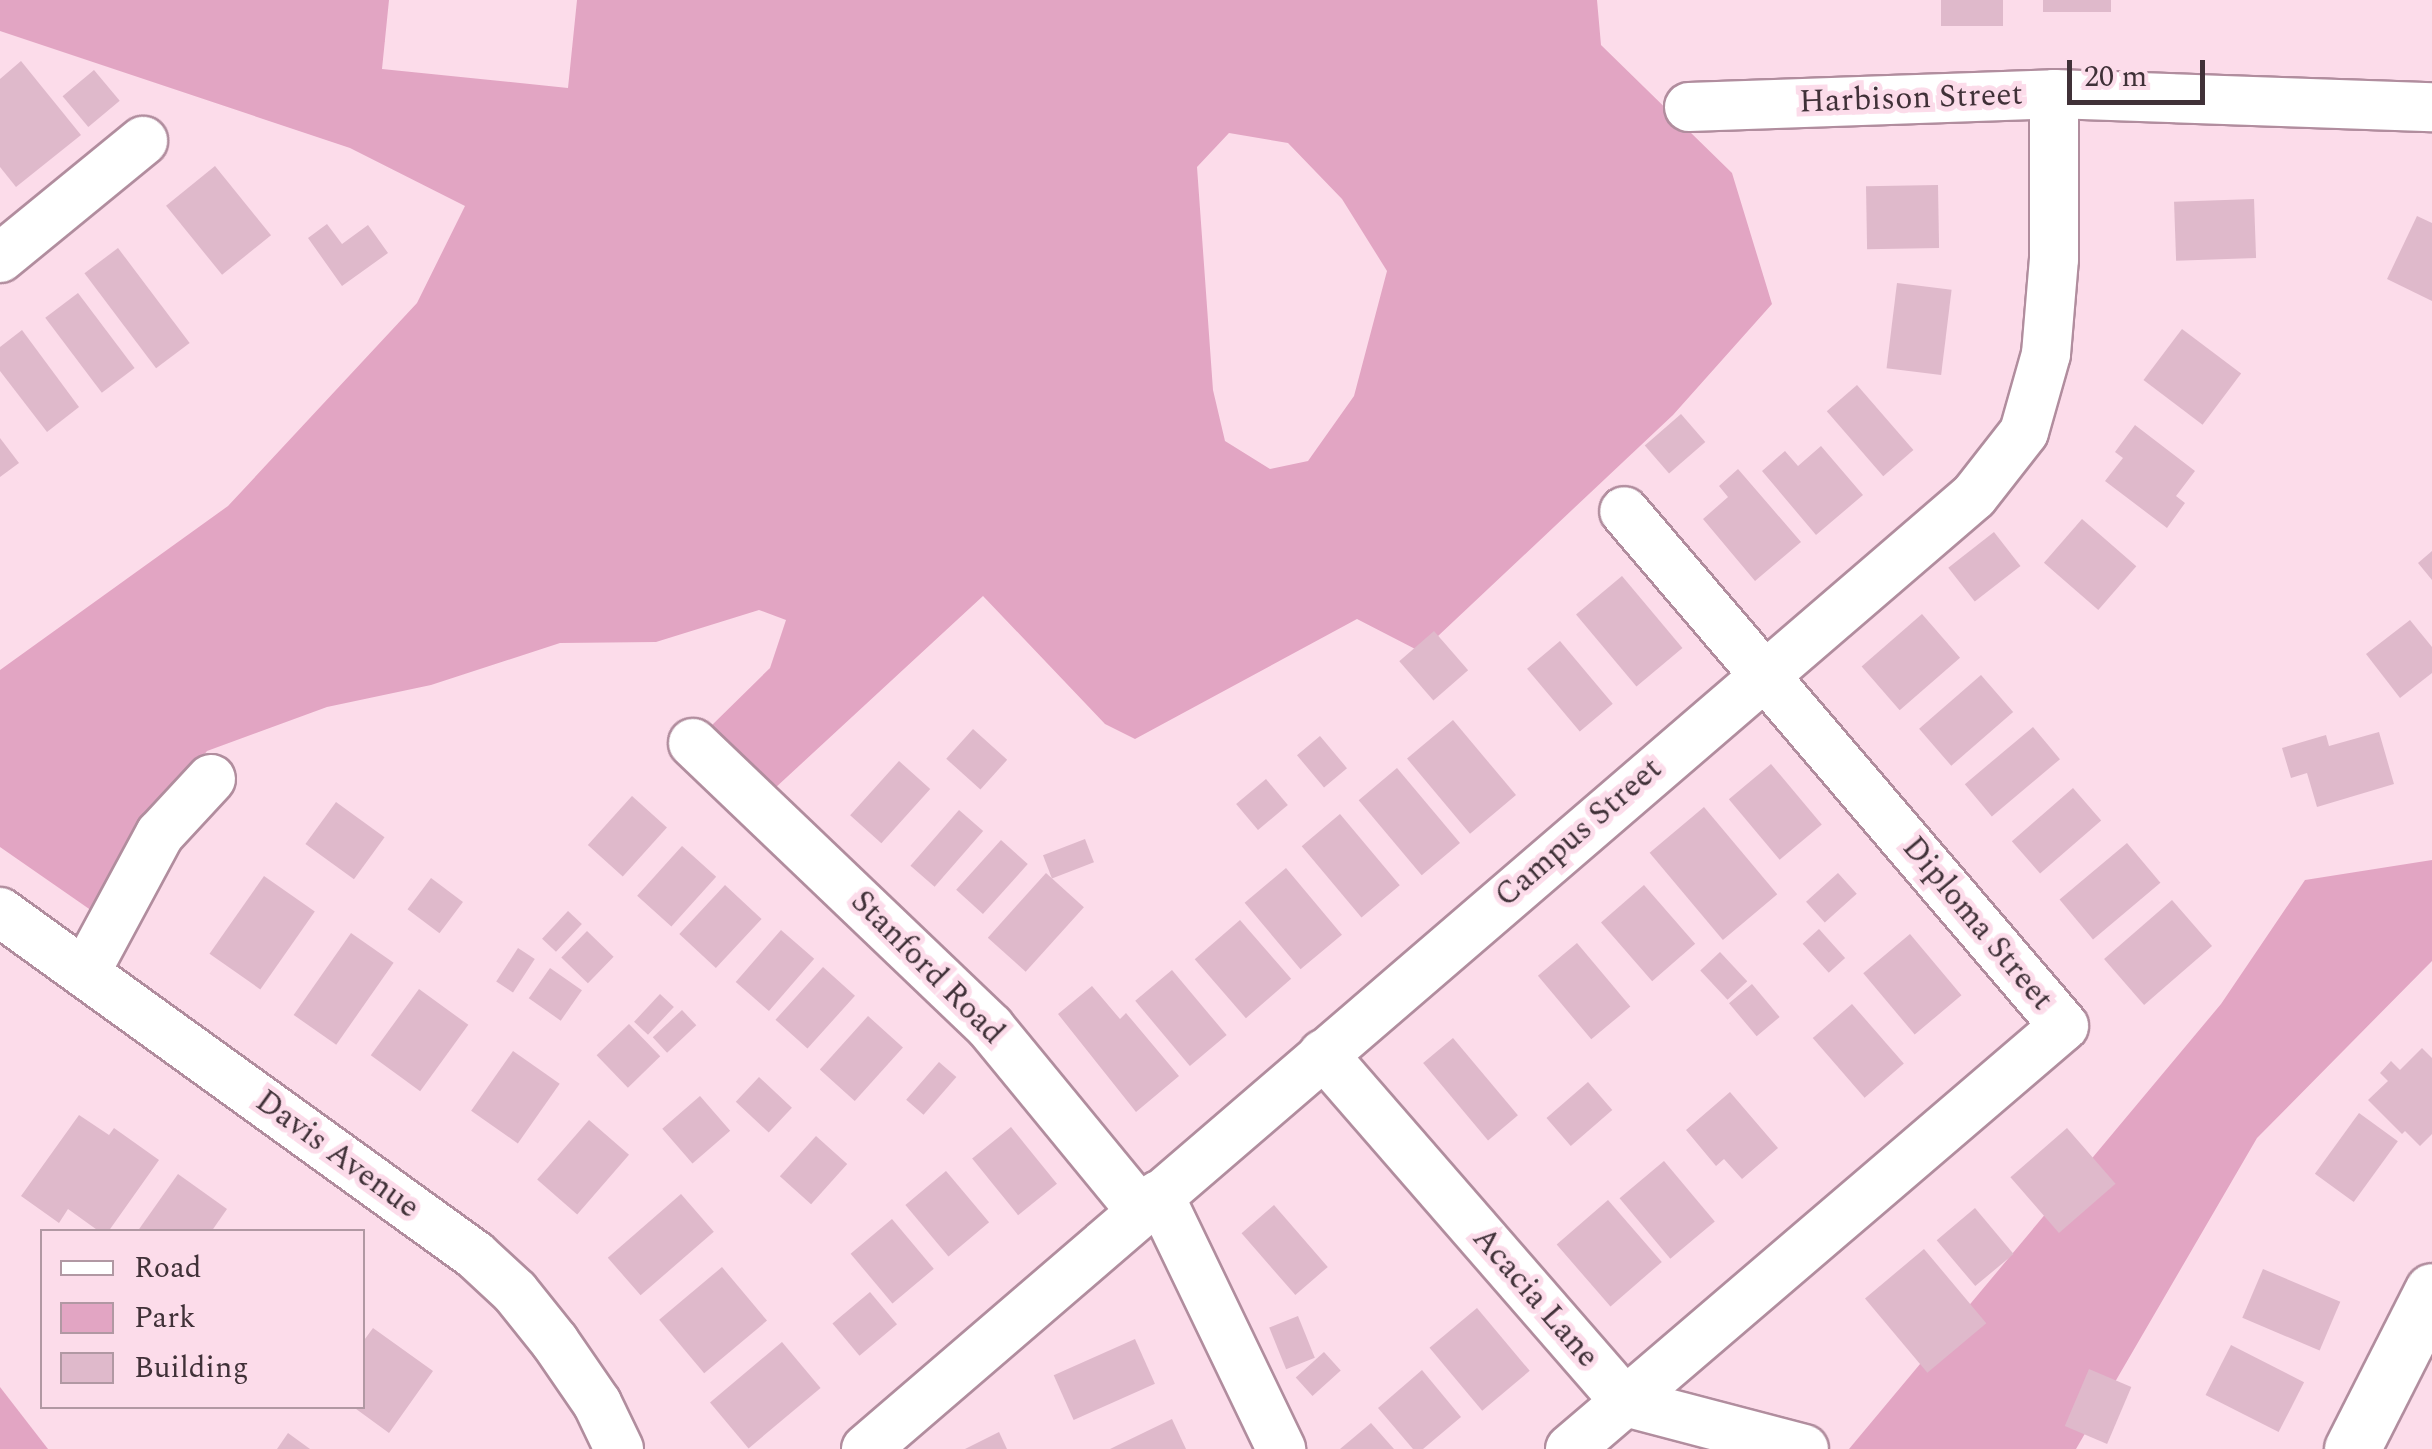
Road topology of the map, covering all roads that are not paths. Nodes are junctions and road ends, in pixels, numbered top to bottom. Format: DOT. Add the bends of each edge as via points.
graph roads {
  1 [pos="2054,94"];
  2 [pos="1690,107"];
  3 [pos="2432,107"];
  4 [pos="143,141"];
  5 [pos="0,258"];
  6 [pos="1624,511"];
  7 [pos="1763,674"];
  8 [pos="693,743"];
  9 [pos="211,779"];
  10 [pos="9,932"];
  11 [pos="85,973"];
  12 [pos="1323,1054"];
  13 [pos="1150,1203"];
  14 [pos="2432,1292"];
  15 [pos="1626,1402"];
  16 [pos="619,1449"];
  17 [pos="866,1449"];
  18 [pos="1282,1449"];
  19 [pos="1570,1449"];
  20 [pos="1804,1449"];
  21 [pos="2352,1449"];
  1 -- 2 [label="street, Harbison Street"];
  1 -- 3 [label="street, Harbison Street"];
  1 -- 7 [label="street, Campus Street" via="2054,260 2046,354 2024,432 1974,496"];
  4 -- 5 [label="street"];
  6 -- 7 [label="street, Diploma Street"];
  7 -- 12 [label="street, Campus Street"];
  7 -- 15 [label="street, Diploma Street" via="2064,1026"];
  8 -- 13 [label="street, Stanford Road" via="990,1027"];
  9 -- 11 [label="street" via="160,834"];
  10 -- 11 [label="street, Davis Avenue"];
  11 -- 16 [label="street, Davis Avenue" via="474,1254 556,1342"];
  12 -- 13 [label="street, Campus Street"];
  12 -- 15 [label="street, Acacia Lane"];
  13 -- 17 [label="street, Campus Street"];
  13 -- 18 [label="street, Stanford Road"];
  14 -- 21 [label="street"];
  15 -- 19 [label="street, Diploma Street"];
  15 -- 20 [label="street"];
}
